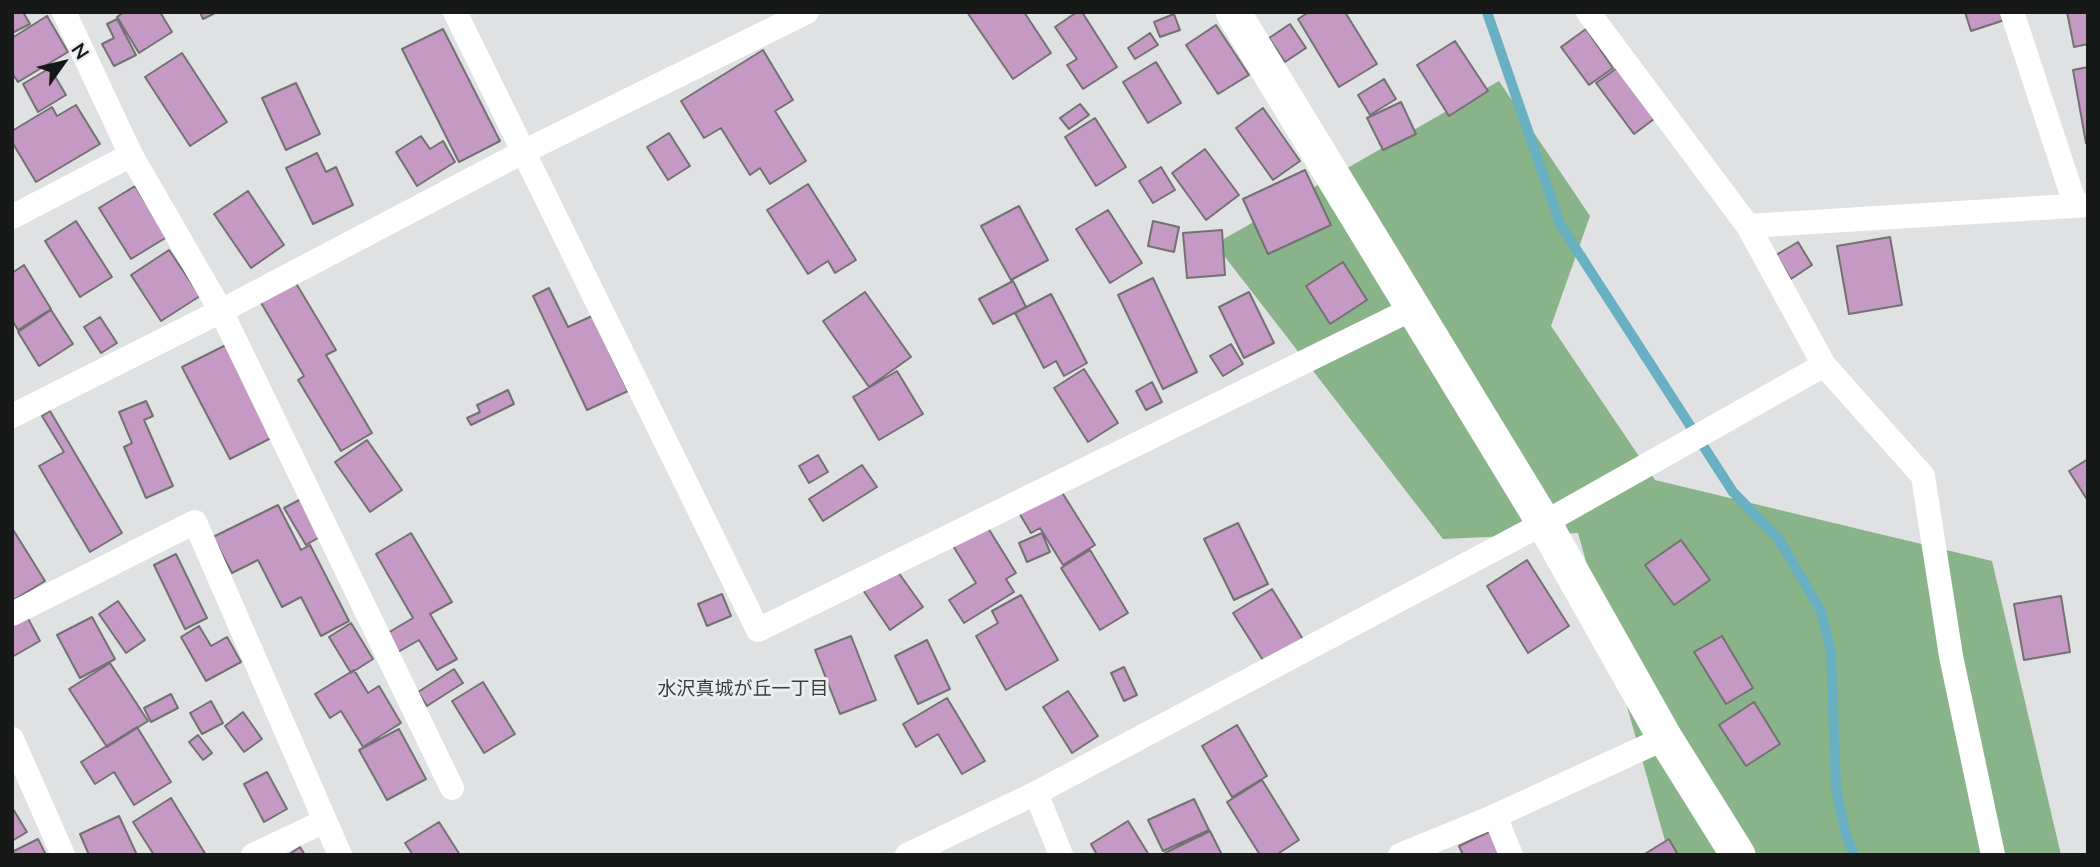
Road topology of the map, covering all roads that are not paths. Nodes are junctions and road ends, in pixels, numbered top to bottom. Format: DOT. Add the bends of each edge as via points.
graph roads {
  1 [pos="64,12"];
  2 [pos="455,12"];
  3 [pos="807,12"];
  4 [pos="1233,12"];
  5 [pos="1588,12"];
  6 [pos="2012,12"];
  7 [pos="523,152"];
  8 [pos="131,155"];
  9 [pos="2081,205"];
  10 [pos="12,217"];
  11 [pos="1748,226"];
  12 [pos="1414,308"];
  13 [pos="221,311"];
  14 [pos="1824,365"];
  15 [pos="12,416"];
  16 [pos="1544,523"];
  17 [pos="12,614"];
  18 [pos="1665,738"];
  19 [pos="12,739"];
  20 [pos="452,788"];
  21 [pos="1036,793"];
  22 [pos="1495,816"];
  23 [pos="325,821"];
  24 [pos="63,855"];
  25 [pos="253,855"];
  26 [pos="340,855"];
  27 [pos="906,855"];
  28 [pos="1061,855"];
  29 [pos="1400,855"];
  30 [pos="1511,855"];
  31 [pos="1738,855"];
  32 [pos="1993,855"];
  1 -- 8 [label="street"];
  2 -- 7 [label="street"];
  3 -- 7 [label="street"];
  4 -- 12 [label="street"];
  5 -- 11 [label="street"];
  6 -- 9 [label="street"];
  7 -- 12 [label="street" via="758,630"];
  7 -- 13 [label="street"];
  8 -- 10 [label="street"];
  8 -- 13 [label="street"];
  9 -- 11 [label="street"];
  11 -- 14 [label="street"];
  12 -- 16 [label="street"];
  13 -- 15 [label="street"];
  13 -- 20 [label="street"];
  14 -- 16 [label="street"];
  14 -- 32 [label="street" via="1923,476 1951,656"];
  16 -- 18 [label="street"];
  16 -- 21 [label="street"];
  17 -- 23 [label="street" via="195,522"];
  18 -- 22 [label="street"];
  18 -- 31 [label="street"];
  19 -- 24 [label="street"];
  21 -- 27 [label="street"];
  21 -- 28 [label="street"];
  22 -- 29 [label="street"];
  22 -- 30 [label="street"];
  23 -- 25 [label="street"];
  23 -- 26 [label="street"];
}
